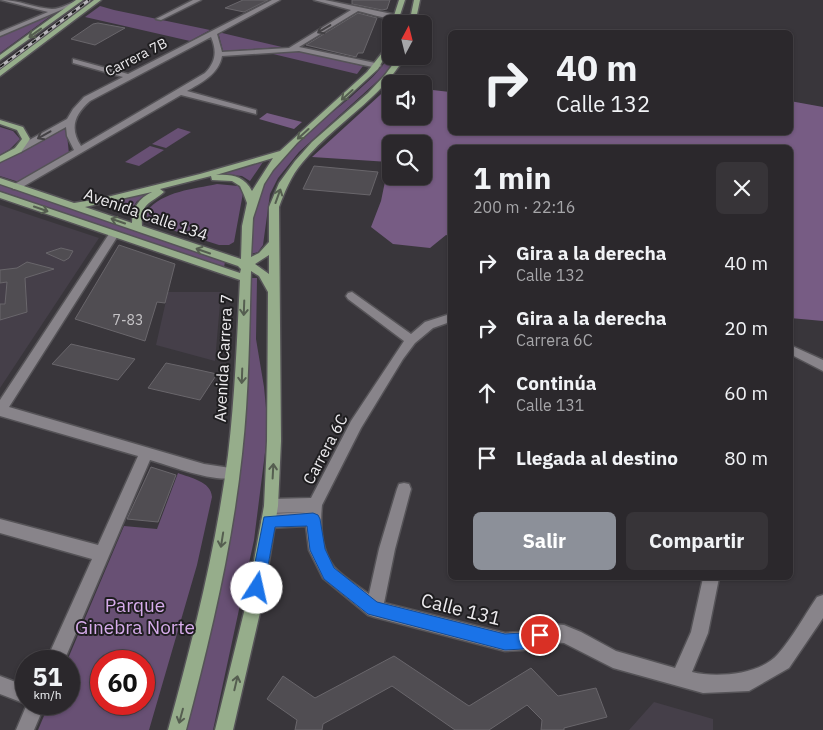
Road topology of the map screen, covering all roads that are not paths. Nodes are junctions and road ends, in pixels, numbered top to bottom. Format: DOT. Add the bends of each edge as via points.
graph roads {
  1 [pos="4,0"];
  2 [pos="98,0"];
  3 [pos="198,0"];
  4 [pos="277,0"];
  5 [pos="317,0"];
  6 [pos="402,0"];
  7 [pos="417,0"];
  8 [pos="79,1"];
  9 [pos="356,9"];
  10 [pos="54,11"];
  11 [pos="382,15"];
  12 [pos="400,15"];
  13 [pos="414,15"];
  14 [pos="159,19"];
  15 [pos="2,32"];
  16 [pos="213,33"];
  17 [pos="291,48"];
  18 [pos="220,54"];
  19 [pos="0,58"];
  20 [pos="382,59"];
  21 [pos="76,61"];
  22 [pos="396,65"];
  23 [pos="377,66"];
  24 [pos="0,74"];
  25 [pos="129,76"];
  26 [pos="180,92"];
  27 [pos="252,112"];
  28 [pos="70,121"];
  29 [pos="0,122"];
  30 [pos="18,150"];
  31 [pos="79,150"];
  32 [pos="282,153"];
  33 [pos="0,158"];
  34 [pos="0,181"];
  35 [pos="16,187"];
  36 [pos="0,195"];
  37 [pos="251,202"];
  38 [pos="70,205"];
  39 [pos="137,228"];
  40 [pos="114,234"];
  41 [pos="273,244"];
  42 [pos="246,265"];
  43 [pos="226,272"];
  44 [pos="245,278"];
  45 [pos="273,290"];
  46 [pos="352,296"];
  47 [pos="448,319"];
  48 [pos="412,340"];
  49 [pos="793,351"];
  50 [pos="823,366"];
  51 [pos="0,411"];
  52 [pos="146,454"];
  53 [pos="232,473"];
  54 [pos="404,489"];
  55 [pos="314,512"];
  56 [pos="270,514"];
  57 [pos="0,526"];
  58 [pos="102,554"];
  59 [pos="711,580"];
  60 [pos="823,603"];
  61 [pos="374,609"];
  62 [pos="60,650"];
  63 [pos="680,678"];
  64 [pos="0,686"];
  65 [pos="15,691"];
  66 [pos="31,715"];
  67 [pos="24,730"];
  68 [pos="177,730"];
  69 [pos="224,730"];
  1 -- 10 [label="street"];
  2 -- 24 [label="main road"];
  3 -- 14 [label="street"];
  4 -- 16 [label="street, Carrera 7B"];
  5 -- 9 [label="street"];
  6 -- 12 [label="main road"];
  7 -- 13 [label="main road"];
  8 -- 10 [label="street"];
  8 -- 19 [label="main road, one-way"];
  9 -- 11 [label="street"];
  9 -- 17 [label="street, one-way"];
  10 -- 15 [label="street"];
  16 -- 18 [label="street"];
  16 -- 25 [label="street, Carrera 7B"];
  17 -- 18 [label="street"];
  17 -- 23 [label="street"];
  18 -- 26 [label="street" via="215,68"];
  20 -- 23 [label="main road, Avenida Carrera 7"];
  21 -- 25 [label="street"];
  41 -- 22 [label="main road, one-way" via="274,207 293,167"];
  23 -- 32 [label="main road, Avenida Carrera 7, one-way"];
  25 -- 28 [label="street, Carrera 7B" via="87,99 72,114"];
  26 -- 27 [label="street"];
  26 -- 31 [label="street"];
  28 -- 30 [label="street, Carrera 7B, one-way"];
  28 -- 31 [label="street" via="71,138"];
  29 -- 30 [label="main road" via="21,128 25,133 24,143"];
  30 -- 33 [label="main road"];
  31 -- 35 [label="street"];
  32 -- 37 [label="main road, Avenida Carrera 7"];
  32 -- 38 [label="main road" via="99,202"];
  34 -- 35 [label="main road, Avenida Calle 134"];
  35 -- 38 [label="main road, Avenida Calle 134"];
  36 -- 40 [label="main road, Avenida Calle 134, one-way"];
  37 -- 39 [label="main road" via="242,182 226,177 208,179 149,196 139,206"];
  37 -- 42 [label="main road, Avenida Carrera 7"];
  39 -- 38 [label="main road, Avenida Calle 134, one-way"];
  42 -- 39 [label="main road, Avenida Calle 134, one-way"];
  40 -- 43 [label="main road, Avenida Calle 134"];
  40 -- 51 [label="street"];
  41 -- 42 [label="main road" via="263,255"];
  41 -- 45 [label="main road"];
  42 -- 43 [label="main road"];
  42 -- 44 [label="main road, Avenida Carrera 7"];
  42 -- 45 [label="main road, Avenida Calle 134" via="264,274"];
  43 -- 44 [label="main road, Avenida Calle 134"];
  44 -- 53 [label="main road, Avenida Carrera 7, one-way" via="242,382"];
  56 -- 45 [label="main road, one-way" via="274,441"];
  46 -- 48 [label="street"];
  47 -- 48 [label="street, Carrera 6C" via="429,325"];
  48 -- 55 [label="street, Carrera 6C" via="356,425"];
  49 -- 50 [label="street"];
  51 -- 52 [label="street"];
  52 -- 53 [label="street" via="204,470"];
  52 -- 58 [label="street"];
  53 -- 68 [label="main road, Avenida Carrera 7, one-way" via="217,569"];
  54 -- 61 [label="street"];
  55 -- 56 [label="street"];
  55 -- 61 [label="street" via="318,550 329,574"];
  69 -- 56 [label="main road, one-way" via="254,604"];
  57 -- 58 [label="street"];
  58 -- 62 [label="street"];
  59 -- 63 [label="street" via="698,633"];
  60 -- 63 [label="street, Calle 131" via="783,662 749,682 703,684"];
  61 -- 63 [label="street, Calle 131" via="505,642 552,633 564,634 613,659"];
  64 -- 65 [label="street"];
  66 -- 67 [label="street"];
}
